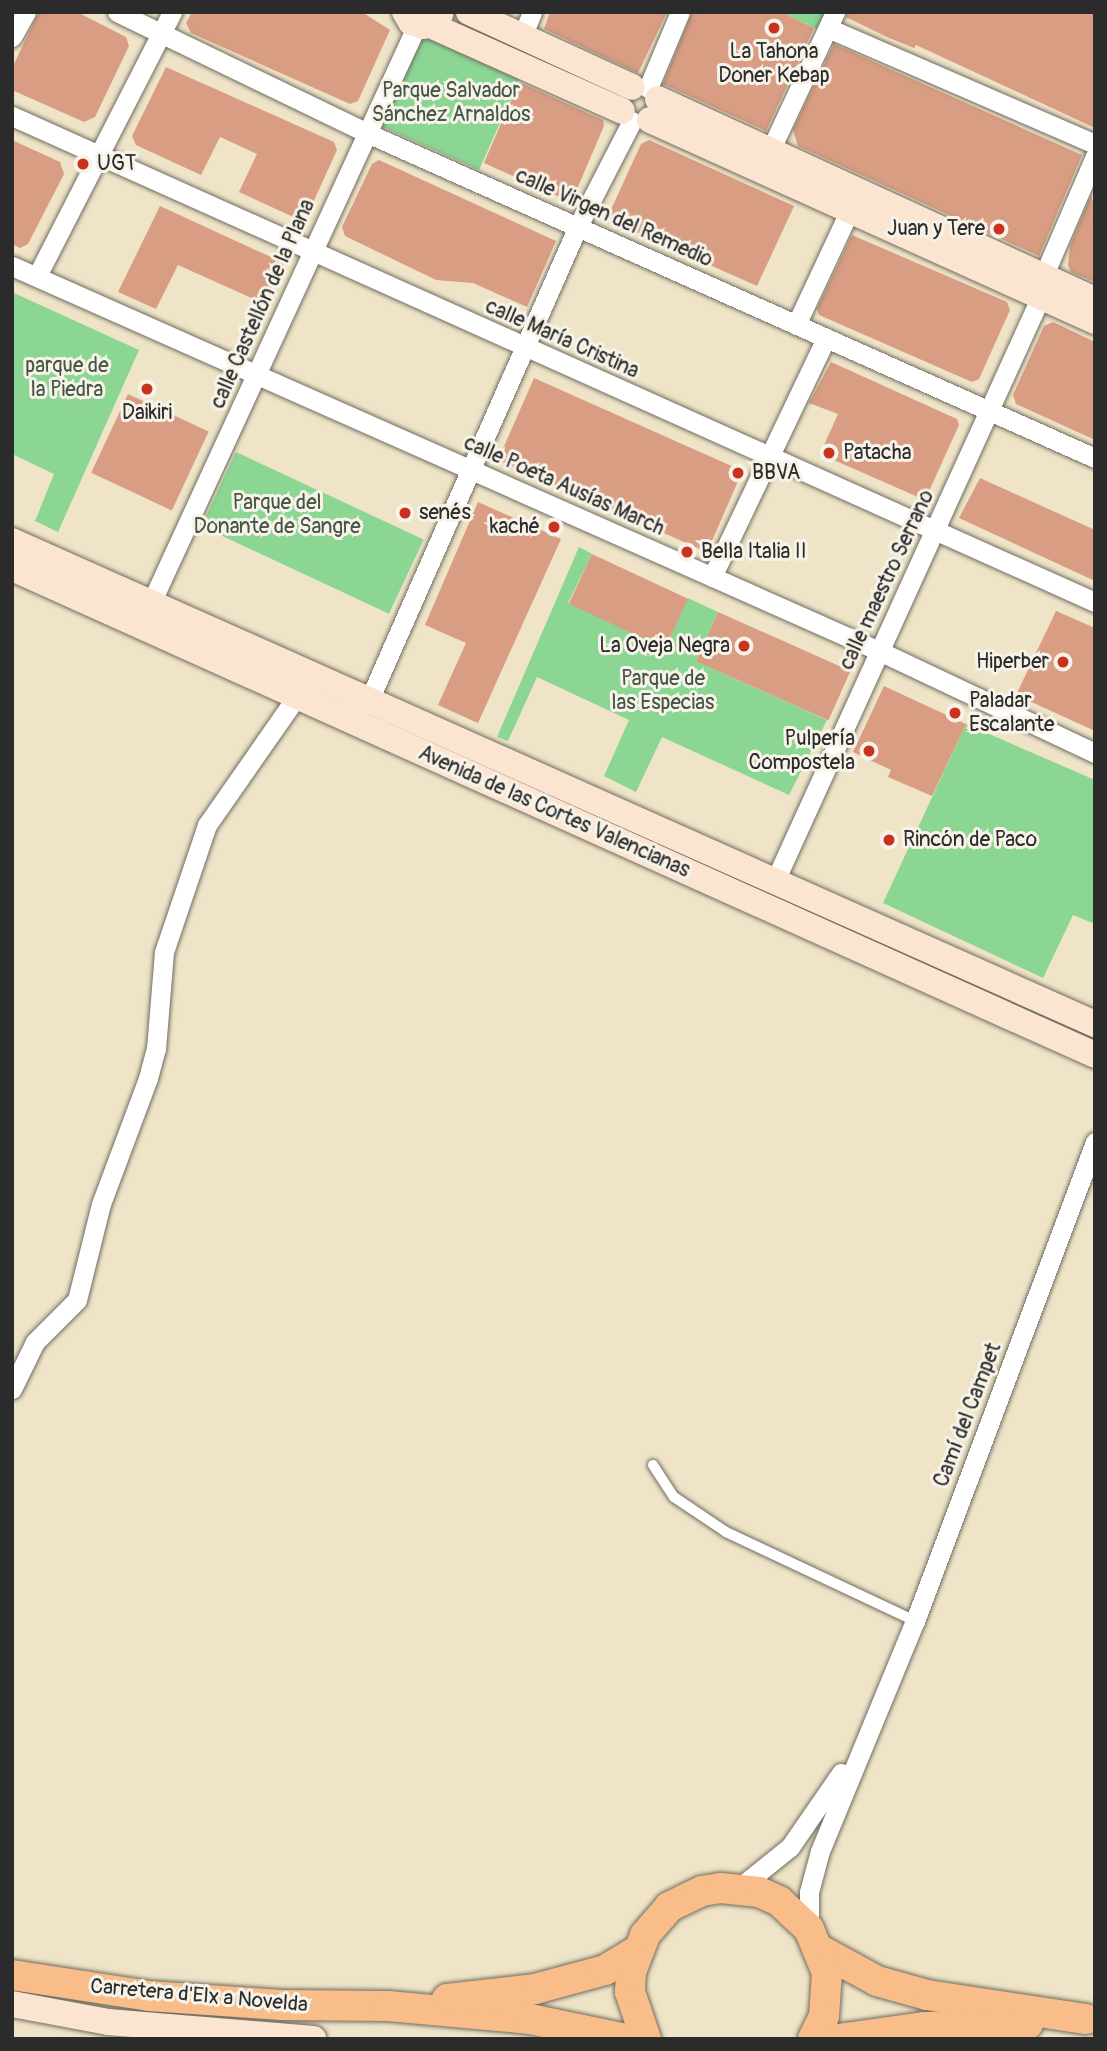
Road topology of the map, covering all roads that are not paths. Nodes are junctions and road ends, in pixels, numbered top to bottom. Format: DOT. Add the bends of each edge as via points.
graph roads {
  1 [pos="26,12"];
  2 [pos="117,12"];
  3 [pos="172,12"];
  4 [pos="469,12"];
  5 [pos="532,12"];
  6 [pos="680,12"];
  7 [pos="416,17"];
  8 [pos="831,20"];
  9 [pos="162,34"];
  10 [pos="12,37"];
  11 [pos="522,37"];
  12 [pos="640,104"];
  13 [pos="12,116"];
  14 [pos="367,133"];
  15 [pos="1095,144"];
  16 [pos="769,153"];
  17 [pos="98,156"];
  18 [pos="1095,156"];
  19 [pos="849,212"];
  20 [pos="578,226"];
  21 [pos="311,251"];
  22 [pos="12,266"];
  23 [pos="37,276"];
  24 [pos="1042,287"];
  25 [pos="1095,300"];
  26 [pos="1095,321"];
  27 [pos="796,325"];
  28 [pos="826,338"];
  29 [pos="526,347"];
  30 [pos="256,374"];
  31 [pos="989,411"];
  32 [pos="770,457"];
  33 [pos="1095,458"];
  34 [pos="472,471"];
  35 [pos="936,531"];
  36 [pos="12,541"];
  37 [pos="12,568"];
  38 [pos="712,577"];
  39 [pos="1095,602"];
  40 [pos="151,603"];
  41 [pos="879,651"];
  42 [pos="297,696"];
  43 [pos="368,699"];
  44 [pos="1095,753"];
  45 [pos="774,883"];
  46 [pos="1095,1024"];
  47 [pos="1095,1055"];
  48 [pos="1095,1142"];
  49 [pos="12,1389"];
  50 [pos="653,1465"];
  51 [pos="915,1621"];
  52 [pos="882,1702"];
  53 [pos="739,1888"];
  54 [pos="816,1940"];
  55 [pos="636,1951"];
  56 [pos="12,1975"];
  57 [pos="12,2004"];
  58 [pos="388,2006"];
  59 [pos="1090,2019"];
  60 [pos="313,2039"];
  61 [pos="626,2039"];
  62 [pos="646,2039"];
  63 [pos="813,2039"];
  64 [pos="838,2039"];
  1 -- 10 [label="street"];
  2 -- 9 [label="street, calle Virgen del Remedio"];
  3 -- 9 [label="street"];
  4 -- 11 [label="street"];
  5 -- 11 [label="street"];
  6 -- 12 [label="street"];
  7 -- 12 [label="street"];
  7 -- 14 [label="street, calle Castellón de la Plana"];
  8 -- 15 [label="street"];
  8 -- 16 [label="street"];
  9 -- 14 [label="street, calle Virgen del Remedio"];
  9 -- 17 [label="street"];
  11 -- 12 [label="street"];
  12 -- 16 [label="street"];
  12 -- 19 [label="street"];
  12 -- 20 [label="street"];
  13 -- 17 [label="street, calle María Cristina"];
  14 -- 20 [label="street, calle Virgen del Remedio"];
  14 -- 21 [label="street, calle Castellón de la Plana"];
  16 -- 24 [label="street"];
  17 -- 21 [label="street, calle María Cristina"];
  17 -- 23 [label="street"];
  18 -- 24 [label="street, calle maestro Serrano"];
  19 -- 24 [label="street"];
  19 -- 27 [label="street"];
  20 -- 27 [label="street, calle Virgen del Remedio"];
  20 -- 29 [label="street"];
  21 -- 29 [label="street, calle María Cristina"];
  21 -- 30 [label="street, calle Castellón de la Plana"];
  22 -- 23 [label="street, calle Poeta Ausías March"];
  23 -- 30 [label="street, calle Poeta Ausías March"];
  24 -- 25 [label="street"];
  24 -- 26 [label="street"];
  24 -- 31 [label="street, calle maestro Serrano"];
  27 -- 28 [label="street, calle Virgen del Remedio"];
  28 -- 31 [label="street, calle Virgen del Remedio"];
  28 -- 32 [label="street"];
  29 -- 32 [label="street, calle María Cristina"];
  29 -- 34 [label="street"];
  30 -- 34 [label="street, calle Poeta Ausías March"];
  30 -- 40 [label="street, calle Castellón de la Plana"];
  31 -- 33 [label="street, calle Virgen del Remedio"];
  31 -- 35 [label="street, calle maestro Serrano"];
  32 -- 35 [label="street, calle María Cristina"];
  32 -- 38 [label="street"];
  34 -- 38 [label="street, calle Poeta Ausías March"];
  34 -- 43 [label="street"];
  35 -- 39 [label="street, calle María Cristina"];
  35 -- 41 [label="street, calle maestro Serrano"];
  36 -- 40 [label="street, Avenida de las Cortes Valencianas"];
  37 -- 42 [label="street, Avenida de las Cortes Valencianas"];
  38 -- 41 [label="street, calle Poeta Ausías March"];
  40 -- 43 [label="street, Avenida de las Cortes Valencianas"];
  41 -- 44 [label="street, calle Poeta Ausías March"];
  41 -- 45 [label="street, calle maestro Serrano"];
  42 -- 43 [label="street" via="352,708"];
  42 -- 47 [label="street, Avenida de las Cortes Valencianas"];
  42 -- 49 [label="street" via="207,825 164,952 156,1049 101,1204 77,1300 34,1342"];
  43 -- 45 [label="street, Avenida de las Cortes Valencianas"];
  45 -- 46 [label="street, Avenida de las Cortes Valencianas"];
  48 -- 51 [label="street, Camí del Campet"];
  50 -- 51 [label="lane" via="674,1497 726,1532"];
  51 -- 52 [label="street, Camí del Campet"];
  52 -- 53 [label="street, Camí del Campet" via="813,1819 777,1860"];
  52 -- 54 [label="street, Camí del Campet" via="820,1851 809,1892"];
  53 -- 54 [label="main road" via="779,1901"];
  53 -- 55 [label="main road" via="702,1891 669,1907"];
  54 -- 59 [label="main road" via="877,1980 926,1996"];
  54 -- 63 [label="main road" via="828,1994"];
  55 -- 58 [label="main road" via="605,1970 535,1989"];
  55 -- 62 [label="main road" via="630,1992"];
  56 -- 58 [label="main road, Carretera d'Elx a Novelda" via="149,1996 282,2006"];
  57 -- 60 [label="street" via="108,2022"];
  58 -- 61 [label="main road" via="530,2019"];
  59 -- 64 [label="main road" via="925,2027"];
}
